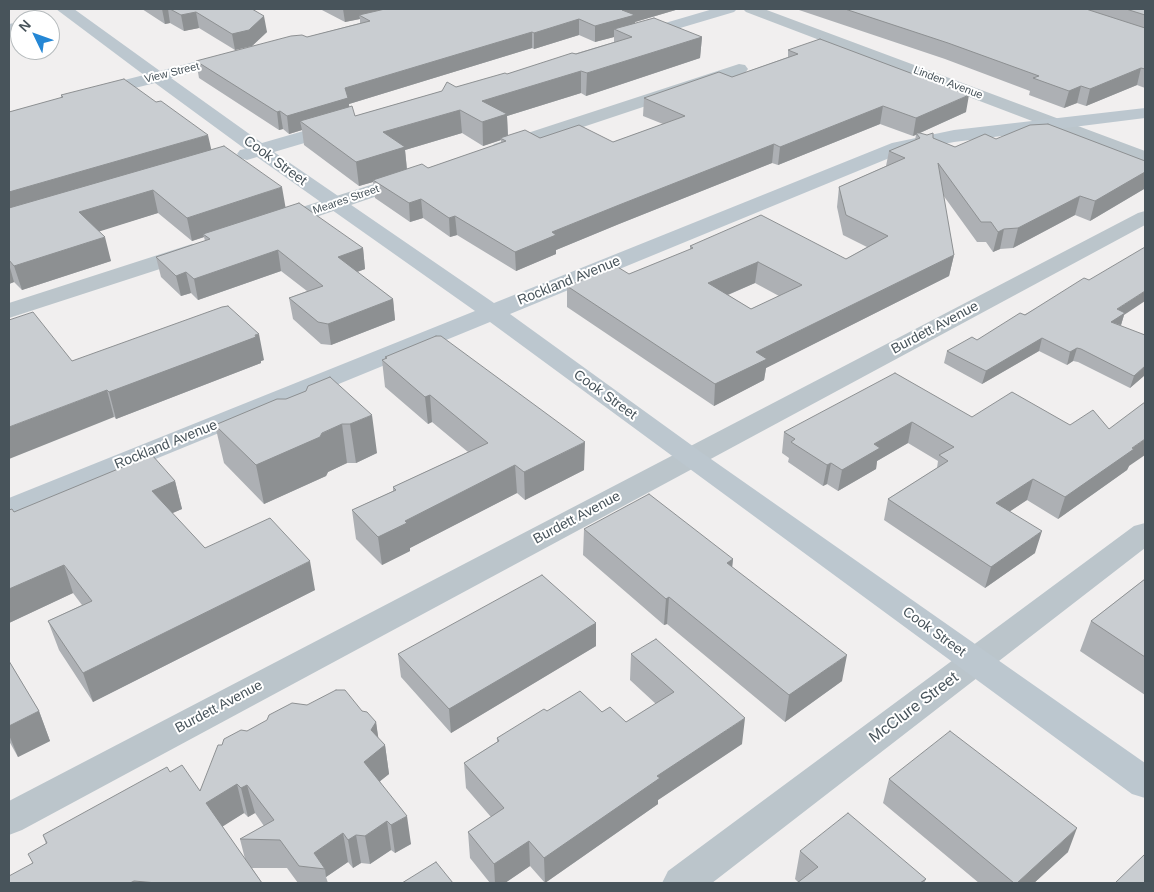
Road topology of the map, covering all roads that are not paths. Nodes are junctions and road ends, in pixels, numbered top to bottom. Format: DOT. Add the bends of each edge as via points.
graph roads {
  1 [pos="729,9"];
  2 [pos="751,9"];
  3 [pos="92,11"];
  4 [pos="68,12"];
  5 [pos="618,42"];
  6 [pos="248,53"];
  7 [pos="740,69"];
  8 [pos="159,76"];
  9 [pos="75,98"];
  10 [pos="1145,113"];
  11 [pos="358,121"];
  12 [pos="1059,124"];
  13 [pos="259,150"];
  14 [pos="486,153"];
  15 [pos="1145,158"];
  16 [pos="232,159"];
  17 [pos="425,173"];
  18 [pos="334,204"];
  19 [pos="1145,217"];
  20 [pos="262,228"];
  21 [pos="211,244"];
  22 [pos="9,311"];
  23 [pos="492,312"];
  24 [pos="691,458"];
  25 [pos="9,509"];
  26 [pos="1145,533"];
  27 [pos="976,662"];
  28 [pos="1145,783"];
  29 [pos="9,819"];
  30 [pos="682,883"];
  1 -- 5 [label="main road"];
  2 -- 12 [label="street, Linden Avenue"];
  3 -- 4 [label="main road"];
  4 -- 8 [label="main road, Cook Street"];
  6 -- 8 [label="main road, View Street"];
  7 -- 14 [label="street"];
  8 -- 9 [label="main road, View Street"];
  8 -- 13 [label="main road, Cook Street"];
  10 -- 12 [label="main road, Rockland Avenue"];
  11 -- 13 [label="main road"];
  12 -- 15 [label="street, Linden Avenue"];
  12 -- 23 [label="main road, Rockland Avenue" via="954,136 899,147"];
  13 -- 16 [label="main road"];
  13 -- 18 [label="main road, Cook Street"];
  17 -- 18 [label="street, Meares Street"];
  18 -- 20 [label="street, Meares Street"];
  18 -- 23 [label="main road, Cook Street"];
  19 -- 24 [label="street, Burdett Avenue"];
  21 -- 22 [label="street"];
  23 -- 24 [label="main road, Cook Street"];
  23 -- 25 [label="main road, Rockland Avenue"];
  24 -- 27 [label="main road, Cook Street"];
  24 -- 29 [label="street, Burdett Avenue"];
  26 -- 27 [label="street, McClure Street"];
  27 -- 28 [label="main road, Cook Street"];
  27 -- 30 [label="street, McClure Street"];
}
